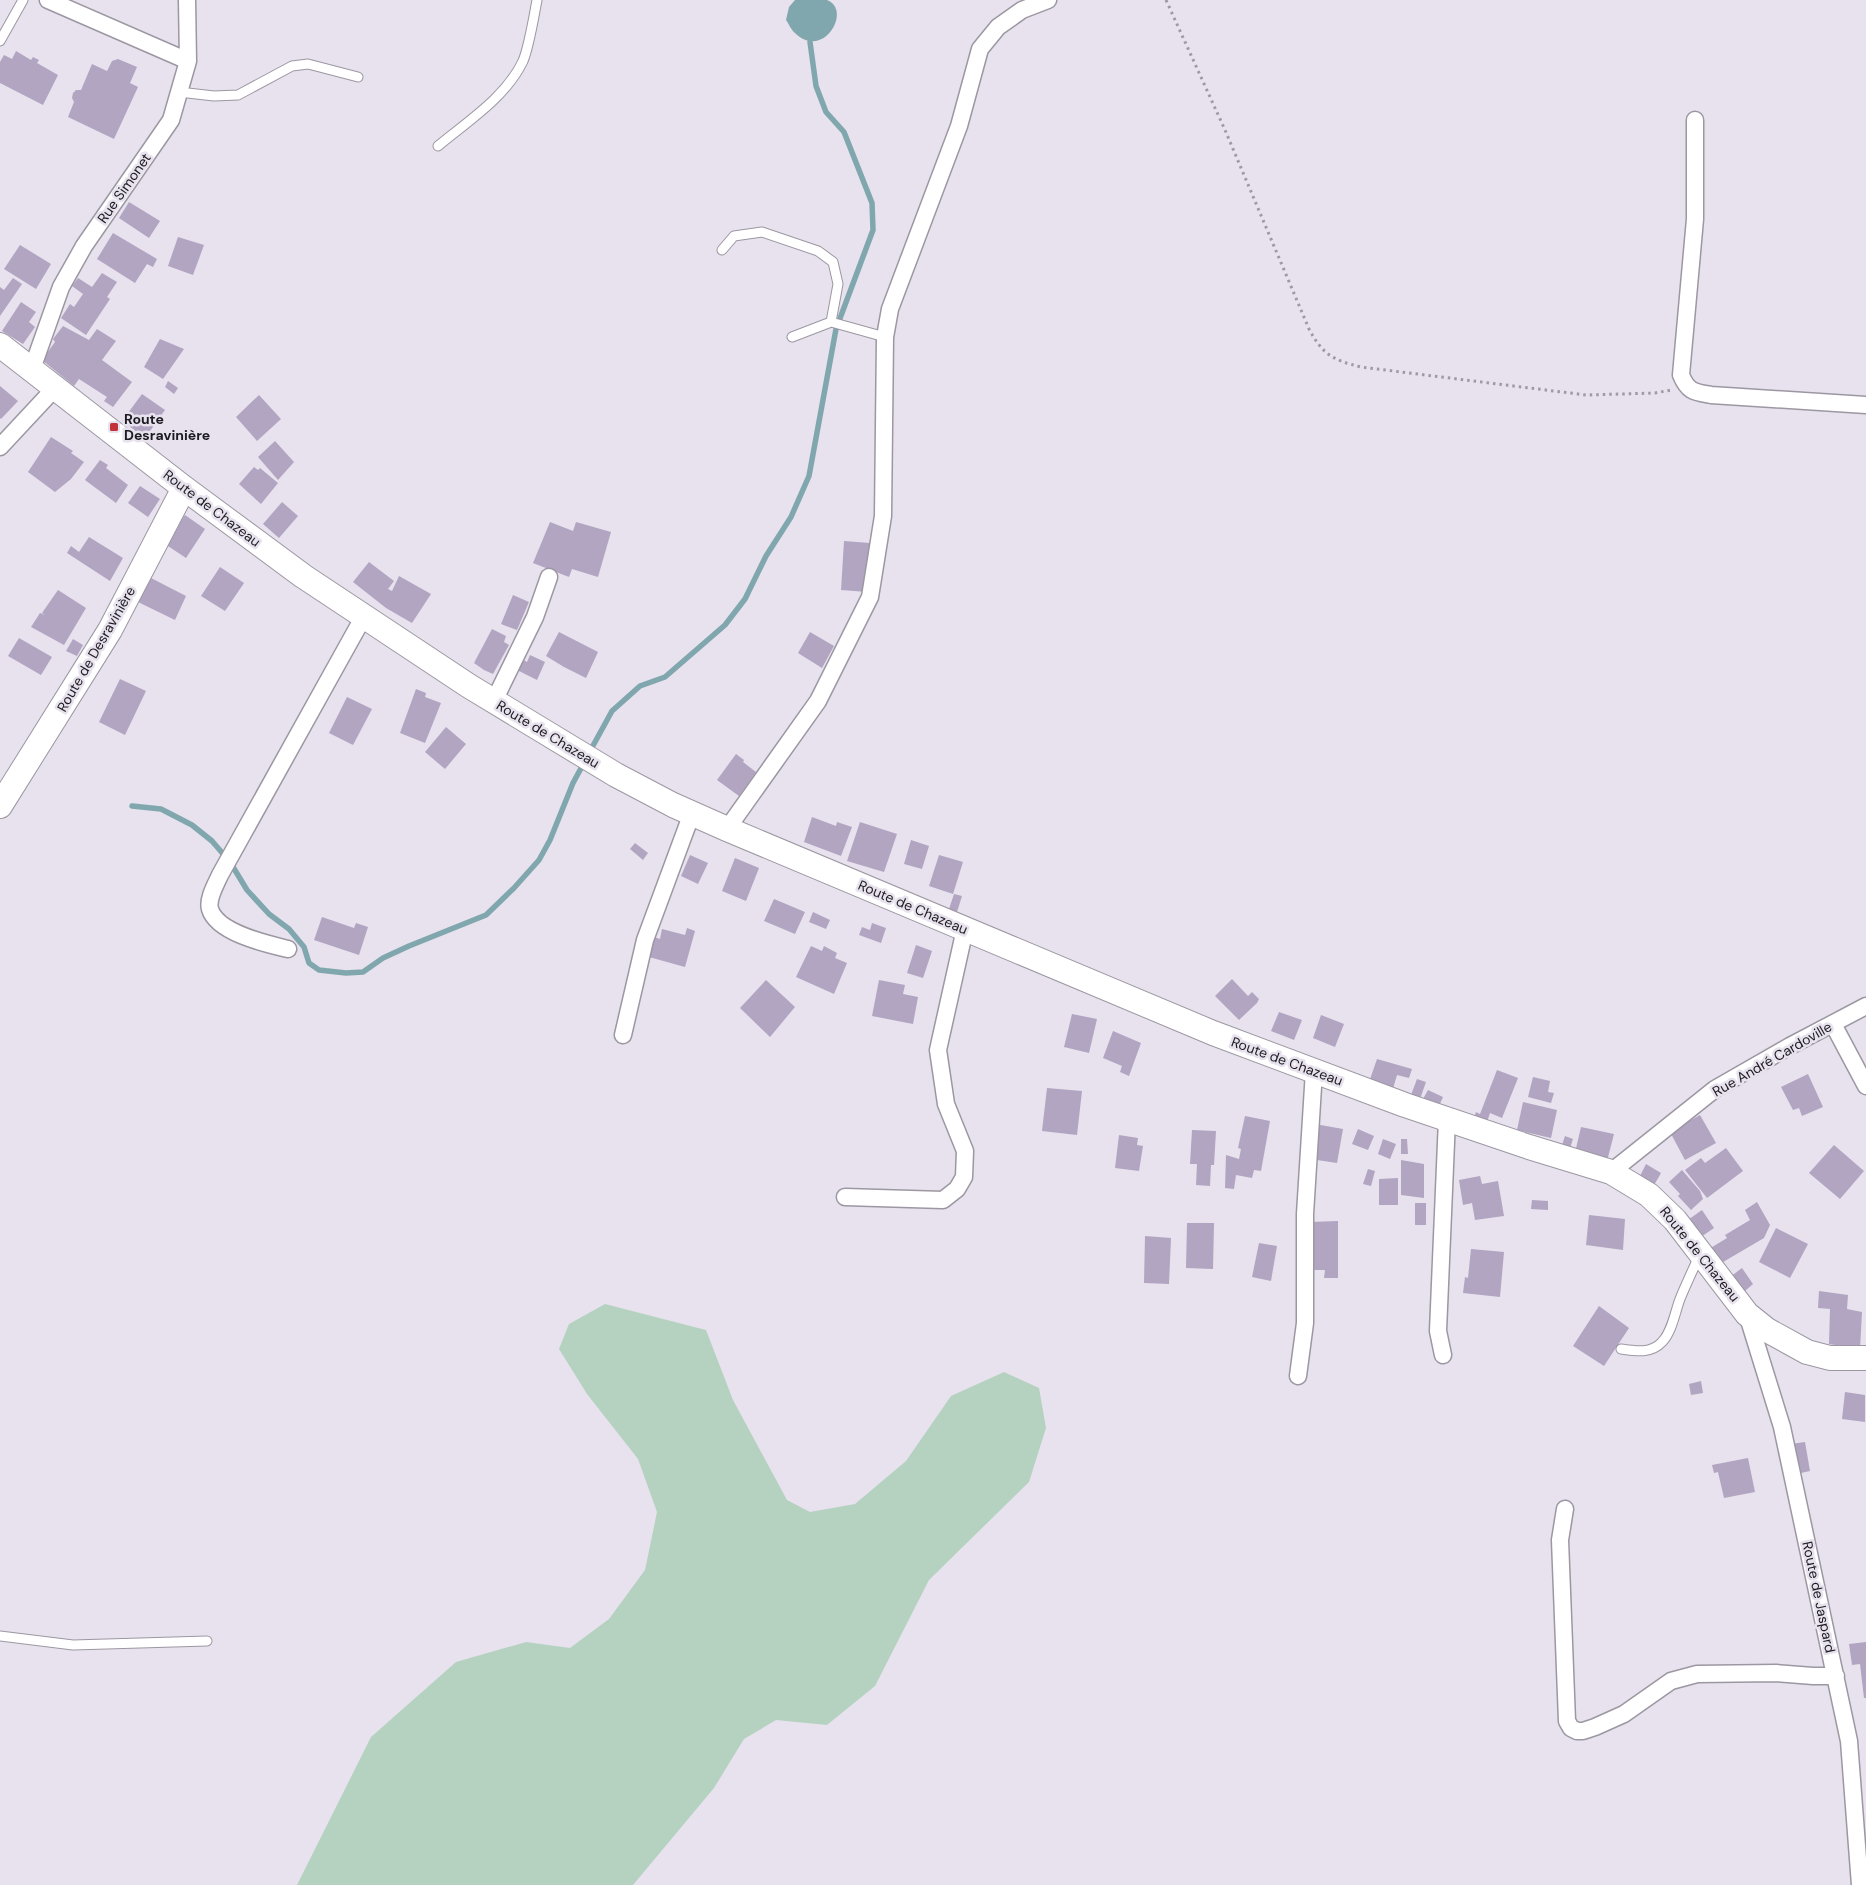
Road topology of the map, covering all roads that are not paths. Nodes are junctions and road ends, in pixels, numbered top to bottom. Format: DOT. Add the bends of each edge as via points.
graph roads {
  1 [pos="23,0"];
  2 [pos="48,0"];
  3 [pos="187,0"];
  4 [pos="537,0"];
  5 [pos="1048,0"];
  6 [pos="0,41"];
  7 [pos="188,61"];
  8 [pos="358,77"];
  9 [pos="179,92"];
  10 [pos="1695,120"];
  11 [pos="438,146"];
  12 [pos="722,250"];
  13 [pos="831,322"];
  14 [pos="792,337"];
  15 [pos="885,337"];
  16 [pos="0,345"];
  17 [pos="32,369"];
  18 [pos="55,388"];
  19 [pos="1866,405"];
  20 [pos="0,447"];
  21 [pos="184,488"];
  22 [pos="549,578"];
  23 [pos="364,616"];
  24 [pos="494,701"];
  25 [pos="0,806"];
  26 [pos="692,813"];
  27 [pos="727,829"];
  28 [pos="965,929"];
  29 [pos="288,949"];
  30 [pos="1866,1006"];
  31 [pos="1833,1024"];
  32 [pos="623,1034"];
  33 [pos="1314,1072"];
  34 [pos="1866,1086"];
  35 [pos="1447,1119"];
  36 [pos="1611,1172"];
  37 [pos="845,1197"];
  38 [pos="1700,1253"];
  39 [pos="1748,1314"];
  40 [pos="1621,1348"];
  41 [pos="1443,1355"];
  42 [pos="1866,1358"];
  43 [pos="1298,1376"];
  44 [pos="1565,1509"];
  45 [pos="0,1636"];
  46 [pos="207,1641"];
  47 [pos="1836,1676"];
  48 [pos="1860,1885"];
  1 -- 6 [label="lane"];
  2 -- 7 [label="street"];
  3 -- 7 [label="street, Rue Simonet"];
  4 -- 11 [label="lane" via="523,60 506,86"];
  5 -- 15 [label="street" via="1022,10 998,28 980,49 959,126 890,309"];
  7 -- 9 [label="street, Rue Simonet"];
  8 -- 9 [label="lane" via="308,64 292,66 238,95"];
  9 -- 17 [label="street, Rue Simonet" via="171,120 84,246 61,287"];
  10 -- 19 [label="street" via="1695,219 1681,375 1685,385 1694,392 1711,395"];
  12 -- 13 [label="lane" via="734,236 762,232 818,251 833,262 838,284"];
  13 -- 14 [label="lane"];
  13 -- 15 [label="lane"];
  15 -- 27 [label="street" via="883,516 870,597 818,700"];
  16 -- 17 [label="main road, Route de Chazeau"];
  17 -- 18 [label="main road, Route de Chazeau"];
  18 -- 20 [label="street"];
  18 -- 21 [label="main road, Route de Chazeau"];
  21 -- 23 [label="main road, Route de Chazeau" via="303,576"];
  21 -- 25 [label="main road, Route de Desravinière" via="110,630"];
  22 -- 24 [label="street" via="535,617"];
  23 -- 24 [label="main road, Route de Chazeau"];
  23 -- 29 [label="street" via="220,875 212,896 210,908 229,929 252,940"];
  24 -- 26 [label="main road, Route de Chazeau" via="616,775"];
  26 -- 27 [label="main road, Route de Chazeau"];
  26 -- 32 [label="street" via="645,940"];
  27 -- 28 [label="main road, Route de Chazeau"];
  28 -- 33 [label="main road, Route de Chazeau" via="1213,1034"];
  28 -- 37 [label="street" via="938,1050 946,1104 965,1150 964,1176 957,1189 943,1200"];
  30 -- 31 [label="street, Rue André Cardoville"];
  31 -- 34 [label="street"];
  31 -- 36 [label="street, Rue André Cardoville" via="1715,1089"];
  33 -- 35 [label="main road, Route de Chazeau"];
  33 -- 43 [label="street" via="1305,1214 1305,1323"];
  35 -- 36 [label="main road, Route de Chazeau"];
  35 -- 41 [label="street" via="1438,1330"];
  36 -- 38 [label="main road, Route de Chazeau" via="1650,1195 1676,1220"];
  38 -- 39 [label="main road, Route de Chazeau"];
  38 -- 40 [label="lane" via="1661,1343 1641,1352"];
  39 -- 42 [label="main road, Route de Chazeau" via="1806,1352 1830,1358"];
  39 -- 47 [label="street, Route de Jaspard" via="1782,1427"];
  44 -- 47 [label="street" via="1560,1540 1567,1721 1571,1728 1583,1731 1624,1714 1671,1681 1697,1674"];
  45 -- 46 [label="lane" via="73,1645"];
  47 -- 48 [label="street, Route de Jaspard" via="1849,1741"];
}
